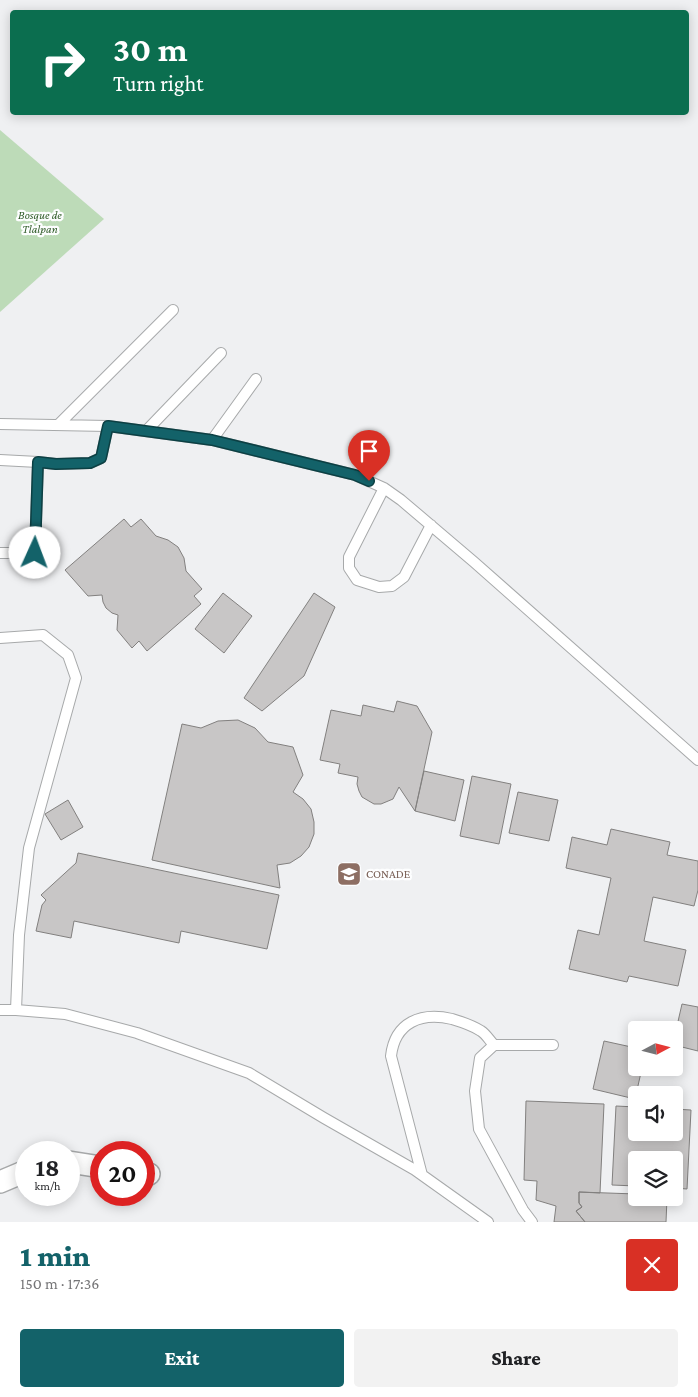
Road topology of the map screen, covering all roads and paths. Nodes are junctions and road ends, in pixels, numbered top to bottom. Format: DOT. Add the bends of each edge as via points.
graph roads {
  1 [pos="173,310"];
  2 [pos="222,353"];
  3 [pos="256,379"];
  4 [pos="0,424"];
  5 [pos="58,425"];
  6 [pos="108,426"];
  7 [pos="146,431"];
  8 [pos="212,440"];
  9 [pos="0,460"];
  10 [pos="38,462"];
  11 [pos="384,488"];
  12 [pos="430,525"];
  13 [pos="0,553"];
  14 [pos="0,638"];
  15 [pos="698,760"];
  16 [pos="0,1010"];
  17 [pos="16,1010"];
  18 [pos="494,1045"];
  19 [pos="553,1045"];
  20 [pos="422,1175"];
  21 [pos="15,1176"];
  22 [pos="0,1182"];
  23 [pos="488,1222"];
  24 [pos="532,1222"];
  1 -- 5 [label="lane"];
  2 -- 7 [label="lane"];
  3 -- 8 [label="lane"];
  4 -- 5 [label="lane"];
  5 -- 6 [label="lane"];
  6 -- 7 [label="lane"];
  6 -- 10 [label="lane" via="101,458 90,463"];
  7 -- 8 [label="lane"];
  8 -- 11 [label="lane" via="355,475"];
  9 -- 10 [label="lane"];
  10 -- 13 [label="lane" via="35,553"];
  11 -- 12 [label="lane"];
  11 -- 12 [label="lane" via="349,557 349,568 357,580 379,587 392,586 404,577"];
  12 -- 15 [label="lane"];
  14 -- 17 [label="lane" via="43,635 68,655 76,678 29,848 19,934"];
  16 -- 17 [label="lane"];
  17 -- 20 [label="lane" via="65,1014 137,1033 249,1073"];
  18 -- 19 [label="lane"];
  18 -- 20 [label="lane" via="482,1031 440,1016 425,1016 417,1020 399,1033 394,1042 391,1056"];
  18 -- 24 [label="lane" via="480,1058 474,1091 479,1129"];
  20 -- 23 [label="lane"];
  21 -- 22 [label="street"];
}
